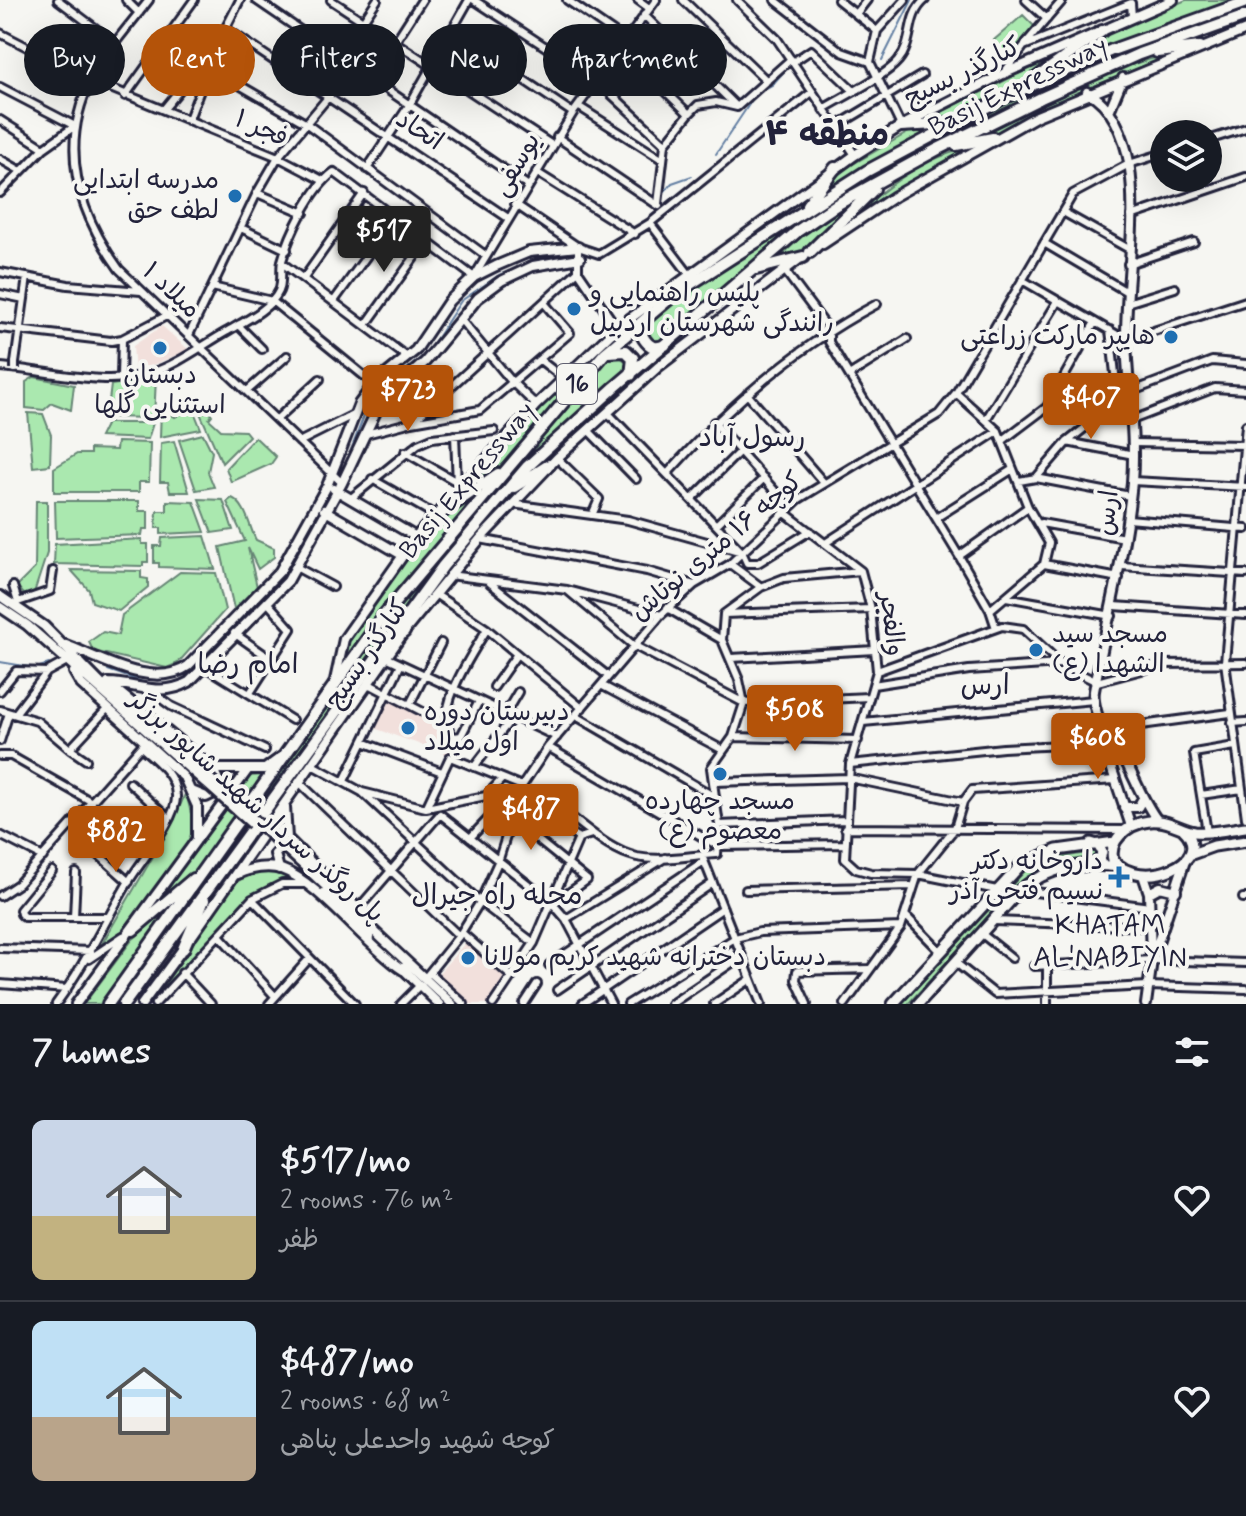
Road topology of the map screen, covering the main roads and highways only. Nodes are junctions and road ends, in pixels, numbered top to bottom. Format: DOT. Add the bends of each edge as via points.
graph roads {
  1 [pos="1173,0"];
  2 [pos="1246,2"];
  3 [pos="1246,16"];
  4 [pos="1246,30"];
  5 [pos="1102,31"];
  6 [pos="1200,47"];
  7 [pos="1139,54"];
  8 [pos="1123,78"];
  9 [pos="1020,90"];
  10 [pos="1087,92"];
  11 [pos="1110,109"];
  12 [pos="960,122"];
  13 [pos="901,126"];
  14 [pos="993,138"];
  15 [pos="938,149"];
  16 [pos="835,168"];
  17 [pos="882,181"];
  18 [pos="801,213"];
  19 [pos="578,247"];
  20 [pos="807,255"];
  21 [pos="580,258"];
  22 [pos="754,270"];
  23 [pos="646,319"];
  24 [pos="671,342"];
  25 [pos="605,353"];
  26 [pos="631,375"];
  27 [pos="553,462"];
  28 [pos="509,466"];
  29 [pos="327,486"];
  30 [pos="340,487"];
  31 [pos="506,492"];
  32 [pos="350,499"];
  33 [pos="316,506"];
  34 [pos="326,512"];
  35 [pos="433,518"];
  36 [pos="338,519"];
  37 [pos="416,537"];
  38 [pos="402,555"];
  39 [pos="0,596"];
  40 [pos="413,604"];
  41 [pos="0,607"];
  42 [pos="404,632"];
  43 [pos="66,645"];
  44 [pos="67,661"];
  45 [pos="334,687"];
  46 [pos="107,690"];
  47 [pos="1104,730"];
  48 [pos="285,755"];
  49 [pos="213,769"];
  50 [pos="247,771"];
  51 [pos="193,791"];
  52 [pos="1142,800"];
  53 [pos="285,807"];
  54 [pos="1124,807"];
  55 [pos="1157,820"];
  56 [pos="1246,827"];
  57 [pos="1129,828"];
  58 [pos="1183,829"];
  59 [pos="1205,832"];
  60 [pos="1246,841"];
  61 [pos="1115,842"];
  62 [pos="197,843"];
  63 [pos="1090,843"];
  64 [pos="294,847"];
  65 [pos="1207,848"];
  66 [pos="1187,858"];
  67 [pos="1093,864"];
  68 [pos="1120,867"];
  69 [pos="279,869"];
  70 [pos="203,870"];
  71 [pos="1143,875"];
  72 [pos="234,876"];
  73 [pos="212,881"];
  74 [pos="1176,891"];
  75 [pos="1149,893"];
  76 [pos="133,930"];
  77 [pos="183,949"];
  78 [pos="1152,960"];
  79 [pos="405,967"];
  80 [pos="425,979"];
  81 [pos="921,1000"];
  82 [pos="76,1004"];
  83 [pos="108,1004"];
  84 [pos="124,1004"];
  85 [pos="142,1004"];
  86 [pos="439,1004"];
  87 [pos="452,1004"];
  88 [pos="893,1004"];
  89 [pos="1146,1004"];
  1 -- 5 [label="main road, کنارگذر بسیج"];
  2 -- 9 [label="highway, Basij Expressway / 16"];
  3 -- 7 [label="highway, Basij Expressway / 16"];
  4 -- 6 [label="main road, کنارگذر بسیج"];
  5 -- 9 [label="highway"];
  5 -- 13 [label="main road, کنارگذر بسیج"];
  6 -- 7 [label="highway"];
  6 -- 8 [label="main road, کنارگذر بسیج"];
  7 -- 15 [label="highway, Basij Expressway / 16"];
  8 -- 10 [label="main road, کنارگذر بسیج"];
  8 -- 11 [label="main road"];
  9 -- 12 [label="highway, Basij Expressway / 16"];
  10 -- 11 [label="main road"];
  10 -- 14 [label="main road, کنارگذر بسیج"];
  11 -- 47 [label="main road, ارس" via="1129,164 1126,340 1134,455 1121,566 1094,697"];
  12 -- 13 [label="highway"];
  12 -- 18 [label="highway, Basij Expressway / 16"];
  13 -- 16 [label="main road, کنارگذر بسیج"];
  14 -- 15 [label="highway"];
  14 -- 20 [label="main road, کنارگذر بسیج"];
  15 -- 17 [label="highway, Basij Expressway / 16"];
  16 -- 18 [label="highway"];
  16 -- 35 [label="main road, کنارگذر بسیج" via="617,328 457,485"];
  17 -- 20 [label="highway"];
  17 -- 22 [label="highway, Basij Expressway / 16" via="799,230"];
  18 -- 23 [label="highway, Basij Expressway / 16" via="675,294"];
  19 -- 29 [label="main road" via="529,252 474,277 449,301 430,333 374,384 355,414"];
  20 -- 22 [label="highway"];
  20 -- 27 [label="main road, کنارگذر بسیج" via="658,367"];
  21 -- 30 [label="main road" via="533,266 478,298 425,362 382,399"];
  22 -- 24 [label="highway, Basij Expressway / 16"];
  23 -- 24 [label="highway" via="642,335 647,344 661,347"];
  23 -- 25 [label="highway, Basij Expressway / 16"];
  24 -- 26 [label="highway, Basij Expressway / 16"];
  25 -- 26 [label="highway" via="626,351 633,358"];
  25 -- 28 [label="highway, Basij Expressway / 16"];
  26 -- 31 [label="highway, Basij Expressway / 16"];
  27 -- 31 [label="highway"];
  27 -- 42 [label="main road, کنارگذر بسیج" via="480,539"];
  28 -- 35 [label="highway"];
  28 -- 45 [label="highway, Basij Expressway / 16" via="385,614"];
  29 -- 30 [label="main road, میلاد ۱"];
  29 -- 33 [label="main road"];
  30 -- 32 [label="main road, میلاد ۱"];
  30 -- 34 [label="main road"];
  31 -- 40 [label="highway, Basij Expressway / 16"];
  32 -- 36 [label="main road" via="338,501"];
  32 -- 37 [label="main road, میلاد ۱"];
  33 -- 34 [label="main road"];
  33 -- 43 [label="main road" via="280,571 176,674 150,675"];
  34 -- 36 [label="main road"];
  34 -- 46 [label="main road" via="296,567 181,687 152,692 130,684"];
  35 -- 37 [label="main road, کنارگذر بسیج"];
  36 -- 38 [label="main road"];
  37 -- 38 [label="main road, کنارگذر بسیج"];
  38 -- 45 [label="main road, کنارگذر بسیج" via="344,639"];
  39 -- 43 [label="main road"];
  40 -- 42 [label="highway"];
  40 -- 73 [label="highway, Basij Expressway / 16"];
  41 -- 44 [label="main road"];
  42 -- 53 [label="main road, کنارگذر بسیج"];
  43 -- 46 [label="main road"];
  44 -- 46 [label="main road"];
  44 -- 51 [label="main road" via="81,684"];
  45 -- 48 [label="highway, Basij Expressway / 16"];
  46 -- 49 [label="main road"];
  46 -- 79 [label="main road, پل روگذر سردار شهید شاپور برزگر, bridge"];
  47 -- 52 [label="main road" via="1115,741"];
  47 -- 54 [label="main road" via="1103,743"];
  48 -- 50 [label="main road" via="265,769"];
  48 -- 70 [label="highway, Basij Expressway / 16"];
  49 -- 50 [label="main road"];
  49 -- 51 [label="main road" via="218,780 214,793 206,797"];
  50 -- 62 [label="main road"];
  51 -- 62 [label="main road"];
  52 -- 54 [label="main road" via="1138,807"];
  52 -- 55 [label="main road"];
  53 -- 64 [label="main road" via="285,833"];
  53 -- 72 [label="main road, کنارگذر بسیج"];
  54 -- 57 [label="main road"];
  55 -- 57 [label="main road"];
  55 -- 58 [label="main road"];
  56 -- 59 [label="main road"];
  57 -- 61 [label="main road"];
  58 -- 59 [label="main road"];
  58 -- 66 [label="main road" via="1191,839"];
  59 -- 65 [label="main road" via="1199,841"];
  60 -- 65 [label="main road"];
  61 -- 63 [label="main road"];
  61 -- 68 [label="main road" via="1111,856"];
  62 -- 76 [label="main road"];
  63 -- 67 [label="main road" via="1102,852"];
  63 -- 88 [label="main road" via="1032,858"];
  64 -- 69 [label="main road" via="276,850"];
  64 -- 79 [label="main road" via="358,909"];
  65 -- 66 [label="main road"];
  66 -- 71 [label="main road" via="1167,872"];
  66 -- 74 [label="main road"];
  67 -- 68 [label="main road"];
  67 -- 81 [label="main road" via="1051,871 1020,890"];
  68 -- 71 [label="main road"];
  69 -- 72 [label="main road"];
  69 -- 79 [label="main road" via="307,884 379,953"];
  70 -- 76 [label="highway"];
  70 -- 83 [label="highway, Basij Expressway / 16"];
  71 -- 75 [label="main road"];
  72 -- 77 [label="main road, کنارگذر بسیج"];
  73 -- 77 [label="highway"];
  73 -- 84 [label="highway, Basij Expressway / 16"];
  74 -- 75 [label="main road" via="1164,887"];
  74 -- 78 [label="main road"];
  75 -- 78 [label="main road"];
  76 -- 82 [label="main road"];
  77 -- 85 [label="main road, کنارگذر بسیج"];
  78 -- 89 [label="main road"];
  79 -- 80 [label="main road"];
  80 -- 86 [label="main road"];
  80 -- 87 [label="main road"];
}
